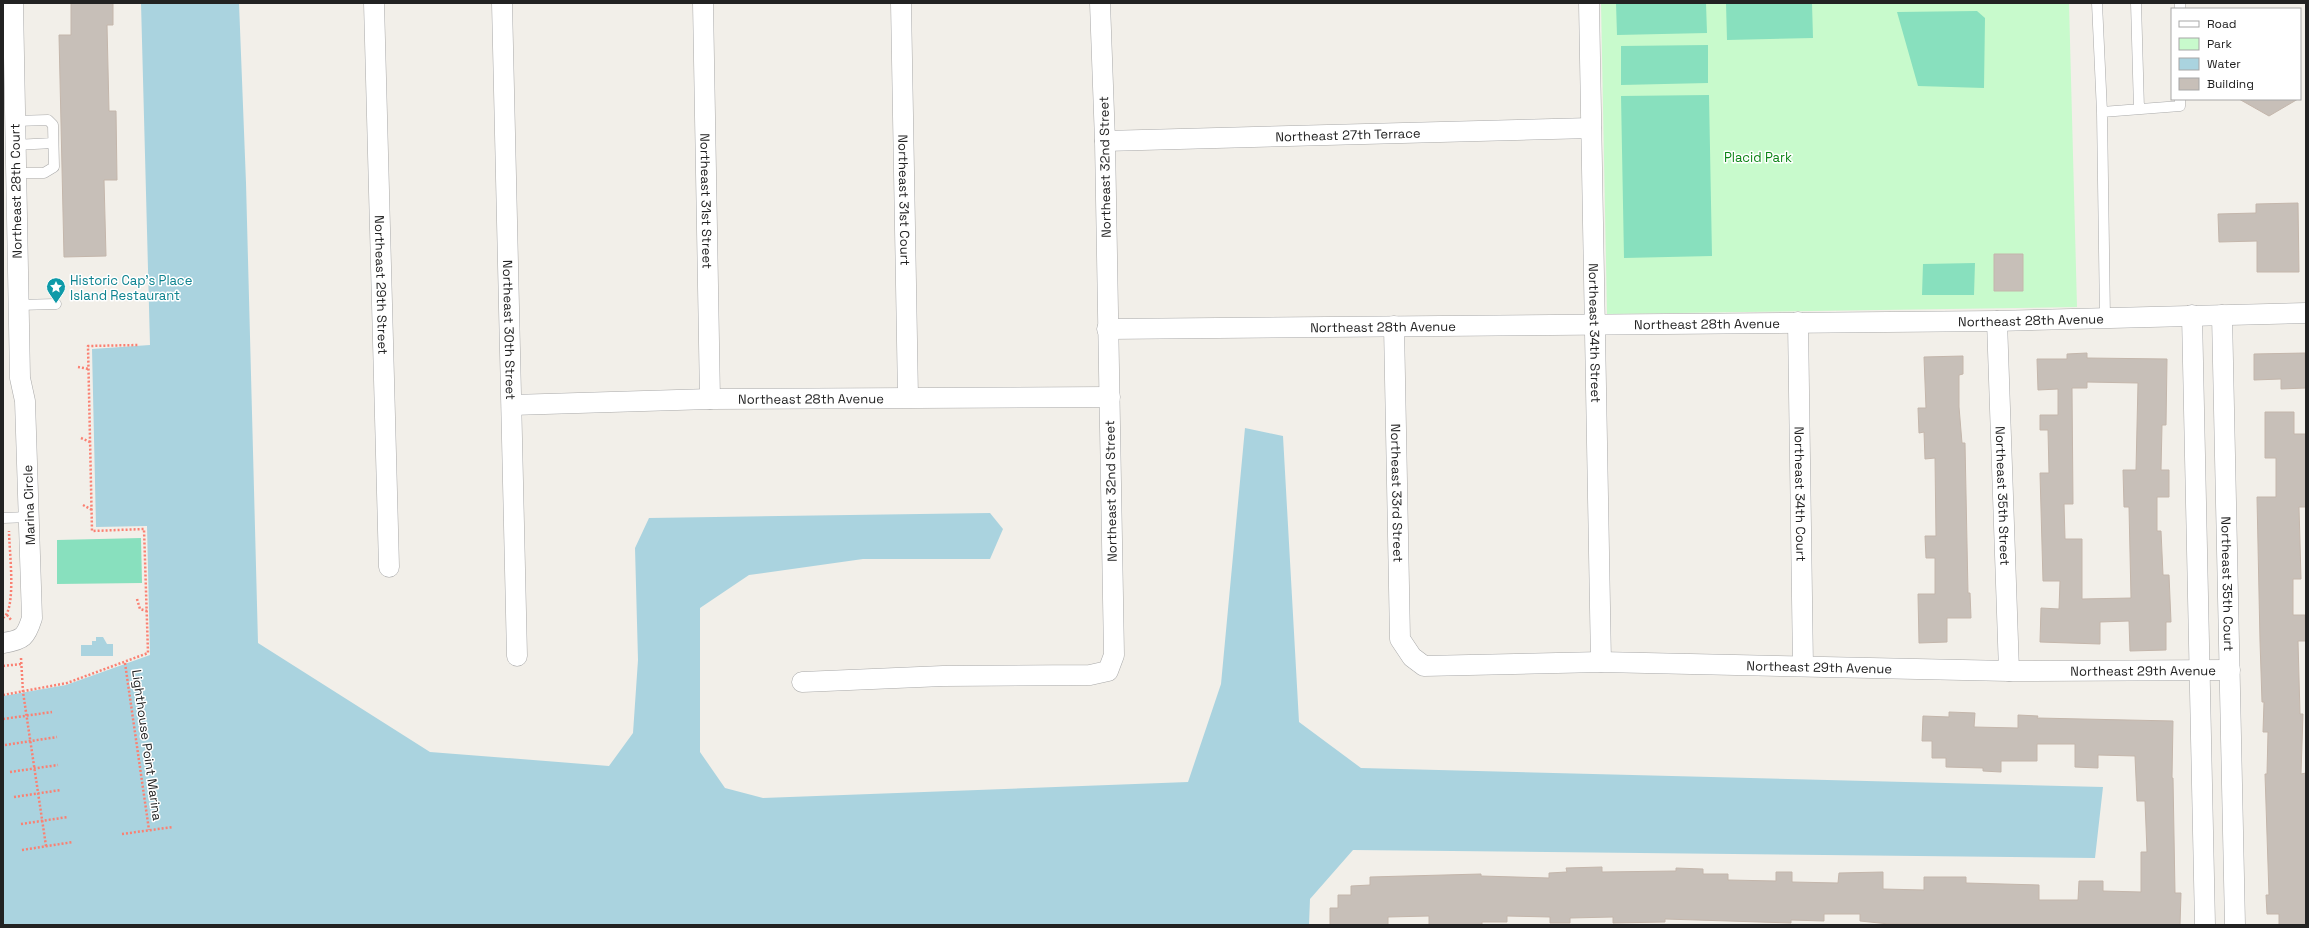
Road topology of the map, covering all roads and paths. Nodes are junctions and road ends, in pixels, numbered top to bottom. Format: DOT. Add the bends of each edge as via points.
graph roads {
  1 [pos="13,3"];
  2 [pos="374,3"];
  3 [pos="502,3"];
  4 [pos="703,3"];
  5 [pos="901,3"];
  6 [pos="1100,3"];
  7 [pos="1589,3"];
  8 [pos="2097,3"];
  9 [pos="2136,3"];
  10 [pos="2180,100"];
  11 [pos="2139,109"];
  12 [pos="2102,112"];
  13 [pos="15,121"];
  14 [pos="1591,128"];
  15 [pos="1106,141"];
  16 [pos="53,143"];
  17 [pos="15,145"];
  18 [pos="16,173"];
  19 [pos="56,304"];
  20 [pos="18,305"];
  21 [pos="2306,313"];
  22 [pos="2192,315"];
  23 [pos="2222,315"];
  24 [pos="2105,318"];
  25 [pos="1997,321"];
  26 [pos="1798,322"];
  27 [pos="1595,323"];
  28 [pos="1394,326"];
  29 [pos="1107,329"];
  30 [pos="138,344"];
  31 [pos="78,367"];
  32 [pos="89,369"];
  33 [pos="11,378"];
  34 [pos="908,397"];
  35 [pos="1110,397"];
  36 [pos="710,399"];
  37 [pos="512,405"];
  38 [pos="81,438"];
  39 [pos="90,442"];
  40 [pos="83,505"];
  41 [pos="92,510"];
  42 [pos="29,517"];
  43 [pos="3,518"];
  44 [pos="389,567"];
  45 [pos="136,599"];
  46 [pos="147,611"];
  47 [pos="16,638"];
  48 [pos="517,656"];
  49 [pos="1412,657"];
  50 [pos="1602,662"];
  51 [pos="125,663"];
  52 [pos="21,664"];
  53 [pos="3,666"];
  54 [pos="1803,666"];
  55 [pos="2200,670"];
  56 [pos="2230,670"];
  57 [pos="2009,671"];
  58 [pos="802,682"];
  59 [pos="24,692"];
  60 [pos="3,695"];
  61 [pos="52,712"];
  62 [pos="27,716"];
  63 [pos="3,720"];
  64 [pos="57,737"];
  65 [pos="30,741"];
  66 [pos="5,745"];
  67 [pos="58,765"];
  68 [pos="34,768"];
  69 [pos="10,772"];
  70 [pos="61,790"];
  71 [pos="38,793"];
  72 [pos="14,797"];
  73 [pos="68,817"];
  74 [pos="42,821"];
  75 [pos="21,824"];
  76 [pos="173,827"];
  77 [pos="149,830"];
  78 [pos="122,834"];
  79 [pos="73,842"];
  80 [pos="46,846"];
  81 [pos="22,850"];
  82 [pos="2205,925"];
  83 [pos="2235,925"];
  1 -- 13 [label="street, Northeast 28th Court"];
  2 -- 44 [label="street, Northeast 29th Street"];
  3 -- 37 [label="street, Northeast 30th Street"];
  4 -- 36 [label="street, Northeast 31st Street"];
  5 -- 34 [label="street, Northeast 31st Court"];
  6 -- 15 [label="street, Northeast 32nd Street"];
  7 -- 14 [label="street, Northeast 34th Street"];
  8 -- 12 [label="lane"];
  9 -- 11 [label="lane"];
  10 -- 11 [label="lane" via="2180,106"];
  11 -- 12 [label="lane"];
  12 -- 24 [label="lane"];
  13 -- 16 [label="lane" via="48,120 53,125"];
  13 -- 17 [label="street, Northeast 28th Court"];
  14 -- 15 [label="street, Northeast 27th Terrace"];
  14 -- 27 [label="street, Northeast 34th Street"];
  15 -- 29 [label="street, Northeast 32nd Street"];
  16 -- 17 [label="lane"];
  16 -- 18 [label="lane" via="54,167 44,172"];
  17 -- 18 [label="street, Northeast 28th Court"];
  18 -- 20 [label="street, Northeast 28th Court"];
  19 -- 20 [label="lane"];
  20 -- 33 [label="street, Northeast 28th Court"];
  21 -- 23 [label="street, Northeast 28th Avenue"];
  22 -- 23 [label="street, Northeast 28th Avenue"];
  22 -- 24 [label="street, Northeast 28th Avenue"];
  22 -- 55 [label="street"];
  23 -- 56 [label="street, Northeast 35th Court"];
  24 -- 25 [label="street, Northeast 28th Avenue"];
  25 -- 26 [label="street, Northeast 28th Avenue"];
  25 -- 57 [label="street, Northeast 35th Street"];
  26 -- 27 [label="street, Northeast 28th Avenue"];
  26 -- 54 [label="street, Northeast 34th Court"];
  27 -- 28 [label="street, Northeast 28th Avenue"];
  27 -- 50 [label="street, Northeast 34th Street"];
  28 -- 29 [label="street, Northeast 28th Avenue"];
  28 -- 49 [label="street, Northeast 33rd Street" via="1400,639"];
  29 -- 35 [label="street, Northeast 32nd Street"];
  30 -- 32 [label="path" via="88,346"];
  31 -- 32 [label="path"];
  32 -- 39 [label="path"];
  33 -- 42 [label="street, Marina Circle" via="25,401"];
  34 -- 35 [label="street, Northeast 28th Avenue"];
  34 -- 36 [label="street, Northeast 28th Avenue"];
  35 -- 58 [label="street, Northeast 32nd Street" via="1114,655 1108,671 1090,675 943,676"];
  36 -- 37 [label="street, Northeast 28th Avenue"];
  37 -- 48 [label="street, Northeast 30th Street"];
  38 -- 39 [label="path"];
  39 -- 41 [label="path"];
  40 -- 41 [label="path"];
  41 -- 46 [label="path" via="92,531 144,529"];
  42 -- 43 [label="lane"];
  42 -- 47 [label="street, Marina Circle" via="32,618"];
  45 -- 46 [label="path" via="140,609"];
  46 -- 51 [label="path" via="148,653"];
  47 -- 52 [label="path"];
  49 -- 50 [label="street, Northeast 29th Avenue" via="1424,666"];
  50 -- 54 [label="street, Northeast 29th Avenue"];
  51 -- 59 [label="path" via="67,683"];
  51 -- 77 [label="path, Lighthouse Point Marina"];
  52 -- 53 [label="path"];
  52 -- 59 [label="path"];
  54 -- 57 [label="street, Northeast 29th Avenue"];
  55 -- 56 [label="street, Northeast 29th Avenue"];
  55 -- 57 [label="street, Northeast 29th Avenue"];
  55 -- 82 [label="street"];
  56 -- 83 [label="street, Northeast 35th Court"];
  59 -- 60 [label="path"];
  59 -- 62 [label="path"];
  61 -- 62 [label="path"];
  62 -- 63 [label="path"];
  62 -- 65 [label="path"];
  64 -- 65 [label="path"];
  65 -- 66 [label="path"];
  65 -- 68 [label="path"];
  67 -- 68 [label="path"];
  68 -- 69 [label="path"];
  68 -- 71 [label="path"];
  70 -- 71 [label="path"];
  71 -- 72 [label="path"];
  71 -- 74 [label="path"];
  73 -- 74 [label="path"];
  74 -- 75 [label="path"];
  74 -- 80 [label="path"];
  76 -- 77 [label="path"];
  77 -- 78 [label="path"];
  79 -- 80 [label="path"];
  80 -- 81 [label="path"];
}
